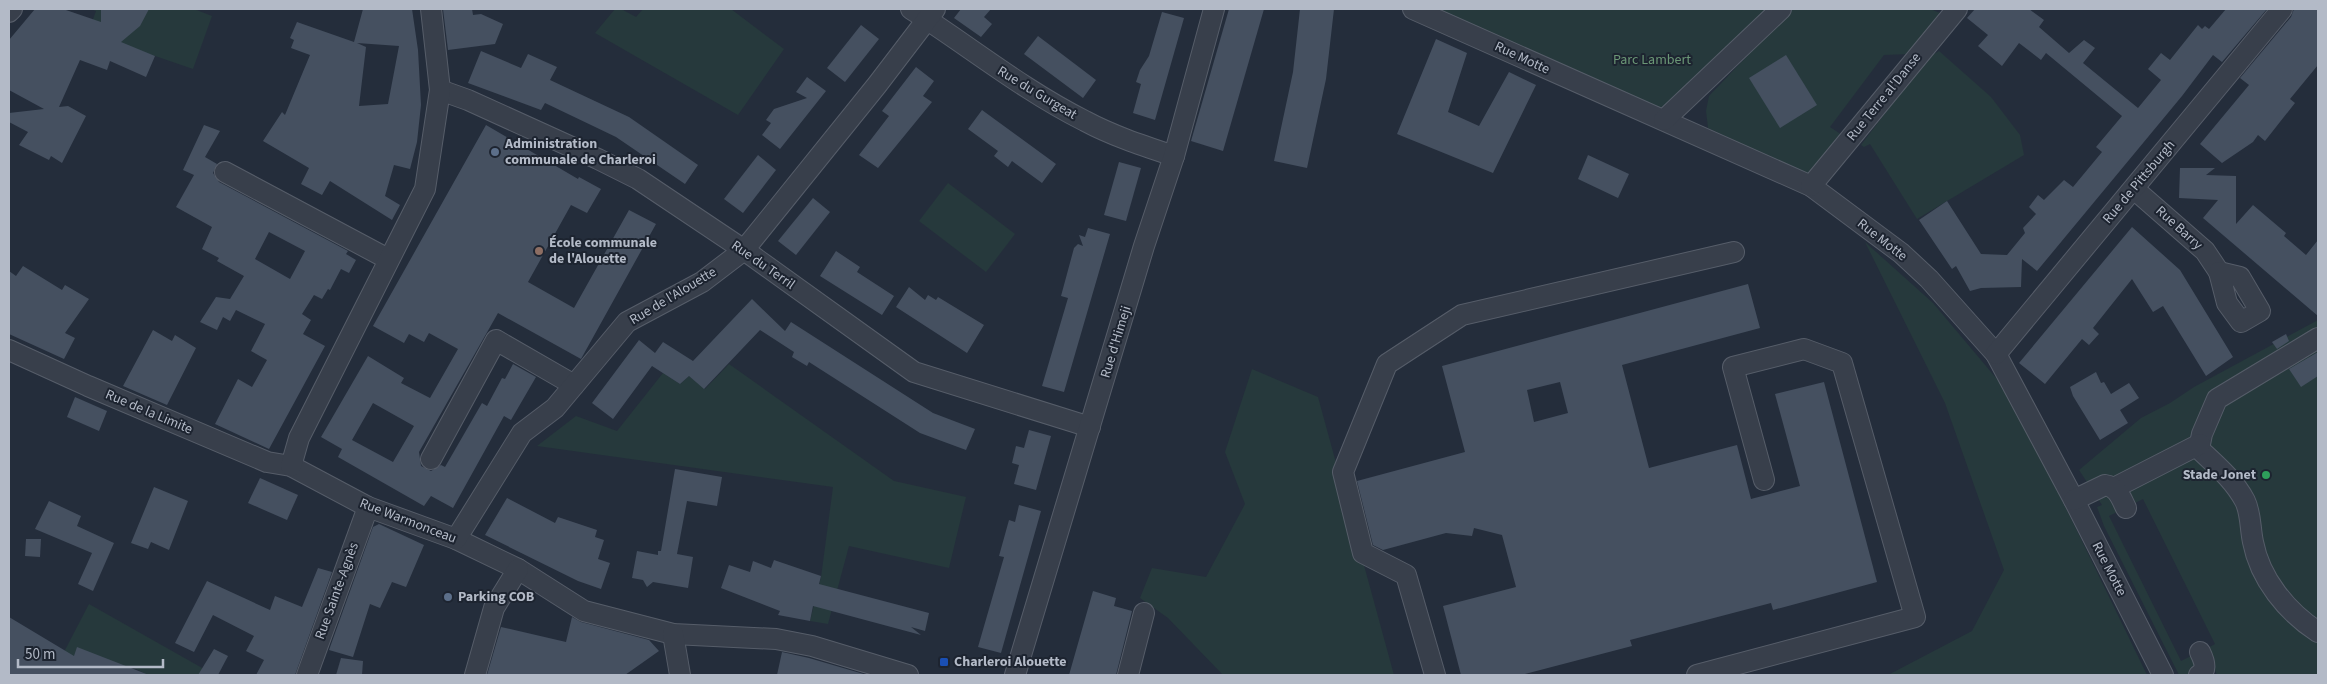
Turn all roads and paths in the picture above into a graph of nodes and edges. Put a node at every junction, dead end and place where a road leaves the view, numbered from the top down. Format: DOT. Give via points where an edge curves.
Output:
graph roads {
  1 [pos="12,9"];
  2 [pos="431,9"];
  3 [pos="1214,9"];
  4 [pos="1413,9"];
  5 [pos="1781,9"];
  6 [pos="1957,9"];
  7 [pos="2282,9"];
  8 [pos="9,12"];
  9 [pos="924,12"];
  10 [pos="440,90"];
  11 [pos="1664,120"];
  12 [pos="1174,156"];
  13 [pos="225,172"];
  14 [pos="1811,186"];
  15 [pos="2134,189"];
  16 [pos="744,250"];
  17 [pos="1734,252"];
  18 [pos="388,259"];
  19 [pos="2219,272"];
  20 [pos="2318,338"];
  21 [pos="9,350"];
  22 [pos="1996,354"];
  23 [pos="574,385"];
  24 [pos="1090,426"];
  25 [pos="2200,444"];
  26 [pos="431,459"];
  27 [pos="291,466"];
  28 [pos="1764,480"];
  29 [pos="2114,488"];
  30 [pos="2074,500"];
  31 [pos="368,508"];
  32 [pos="2126,508"];
  33 [pos="456,539"];
  34 [pos="518,569"];
  35 [pos="1144,613"];
  36 [pos="2318,632"];
  37 [pos="673,634"];
  38 [pos="2200,652"];
  39 [pos="307,675"];
  40 [pos="475,675"];
  41 [pos="680,675"];
  42 [pos="908,675"];
  43 [pos="1015,675"];
  44 [pos="1128,675"];
  45 [pos="1435,675"];
  46 [pos="1697,675"];
  47 [pos="2163,675"];
  48 [pos="2199,675"];
  1 -- 8 [label="street"];
  2 -- 10 [label="street"];
  3 -- 12 [label="street, Rue d'Himeji"];
  4 -- 11 [label="street, Rue Motte"];
  5 -- 11 [label="street"];
  6 -- 14 [label="street, Rue Terre al'Danse"];
  7 -- 15 [label="street, Rue de Pittsburgh"];
  9 -- 12 [label="street, Rue du Gurgeat" via="1000,71 1084,121"];
  9 -- 16 [label="street, Rue de l'Alouette"];
  10 -- 16 [label="street, Rue du Terril" via="638,179"];
  10 -- 18 [label="street" via="425,190"];
  11 -- 14 [label="street, Rue Motte"];
  12 -- 24 [label="street, Rue d'Himeji"];
  13 -- 18 [label="street"];
  14 -- 22 [label="street, Rue Motte" via="1901,253 1929,279"];
  15 -- 19 [label="street, Rue Barry" via="2204,251"];
  15 -- 22 [label="street, Rue de Pittsburgh"];
  16 -- 23 [label="street, Rue de l'Alouette" via="702,282 627,322"];
  16 -- 24 [label="street, Rue du Terril" via="914,372"];
  17 -- 45 [label="street" via="1462,315 1387,364 1343,472 1362,553 1406,575"];
  18 -- 27 [label="street" via="299,438"];
  20 -- 25 [label="street" via="2217,399"];
  21 -- 27 [label="street, Rue de la Limite" via="267,462"];
  22 -- 30 [label="street, Rue Motte"];
  23 -- 26 [label="street" via="496,340"];
  23 -- 33 [label="street, Rue de l'Alouette" via="555,408 522,432"];
  24 -- 43 [label="street, Rue d'Himeji"];
  25 -- 29 [label="street"];
  25 -- 36 [label="street" via="2199,450 2228,477 2246,503 2259,563 2275,591 2287,606"];
  27 -- 31 [label="street, Rue Warmonceau"];
  28 -- 46 [label="street" via="1733,367 1804,349 1842,363 1915,617"];
  29 -- 30 [label="street" via="2104,485"];
  29 -- 32 [label="street"];
  30 -- 47 [label="street, Rue Motte"];
  31 -- 33 [label="street, Rue Warmonceau"];
  31 -- 39 [label="street, Rue Sainte-Agnès"];
  33 -- 34 [label="street, Rue Warmonceau"];
  34 -- 37 [label="street, Rue Warmonceau" via="584,611"];
  34 -- 40 [label="street" via="494,608"];
  35 -- 44 [label="street"];
  37 -- 41 [label="street"];
  37 -- 42 [label="street, Rue Warmonceau" via="776,639 812,646"];
  38 -- 48 [label="street" via="2205,666"];
}
